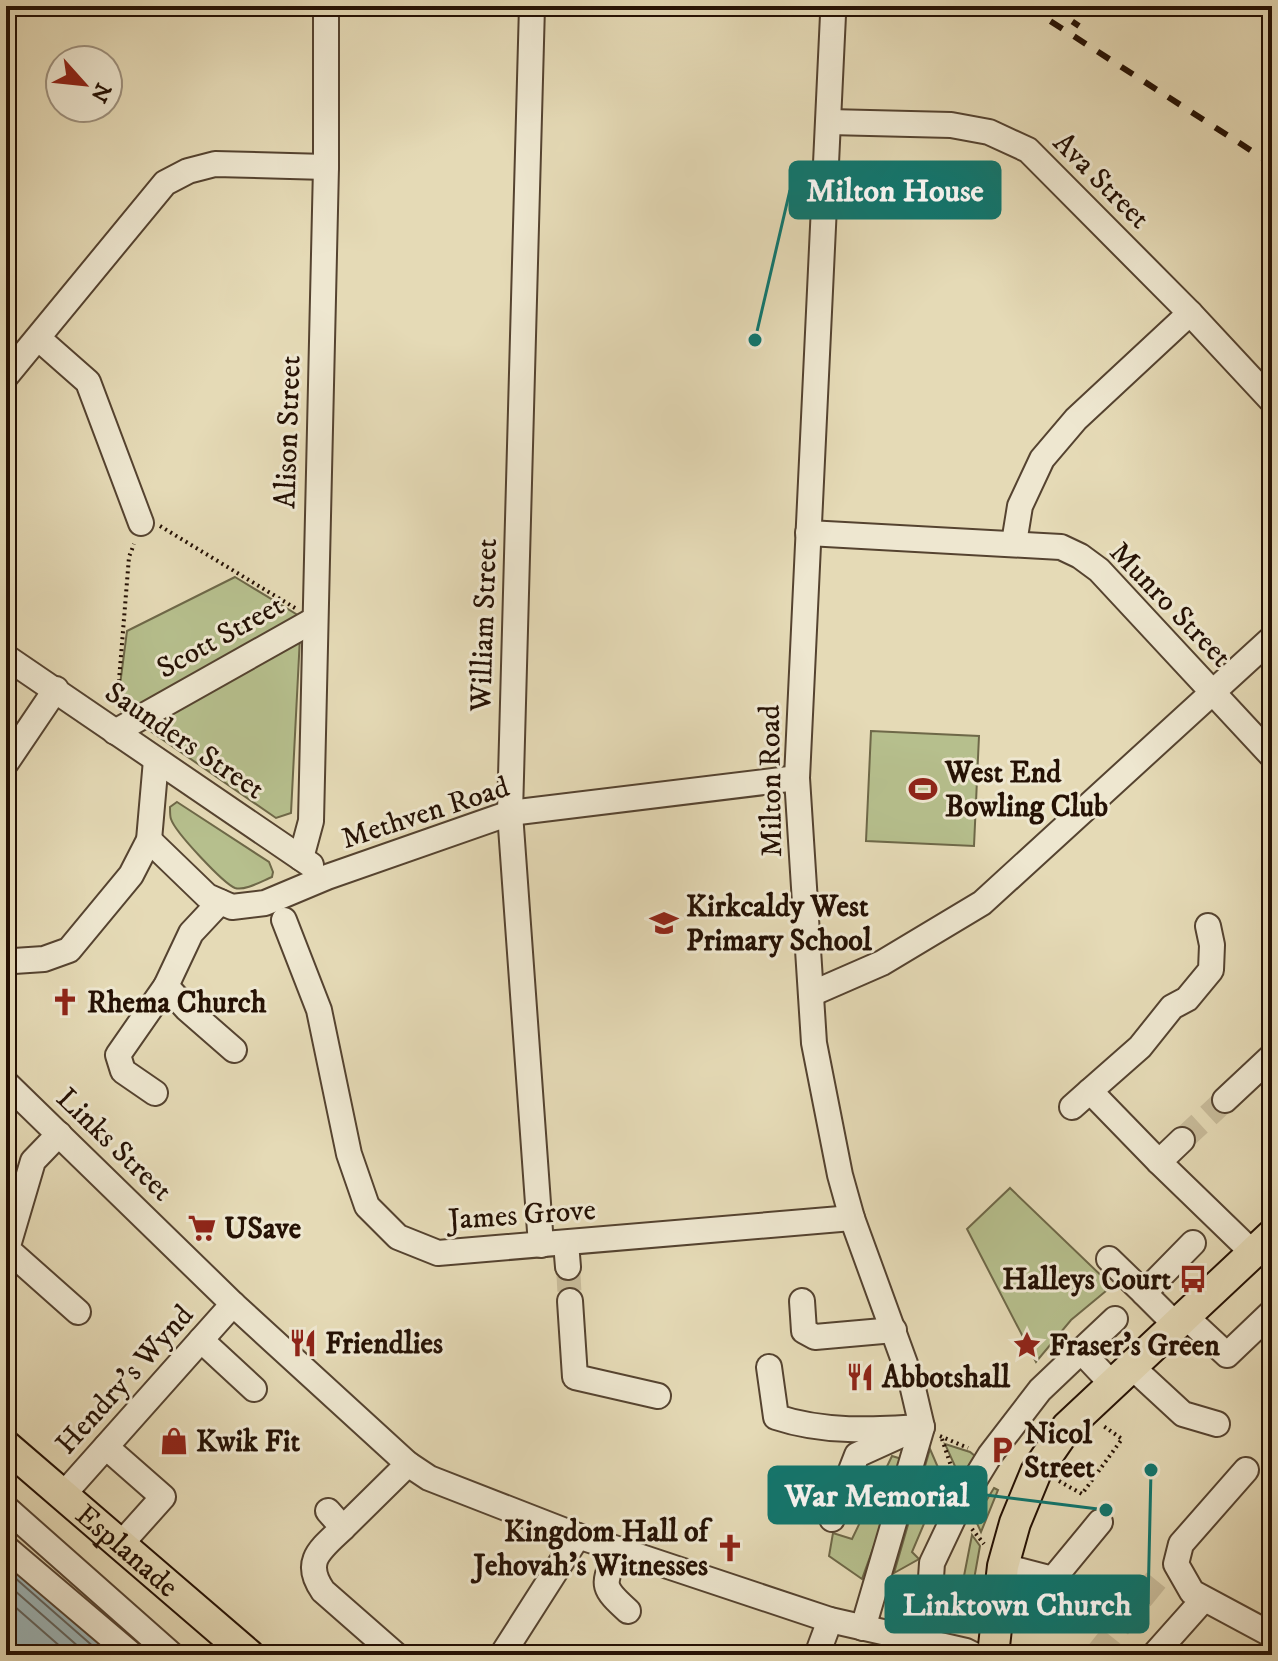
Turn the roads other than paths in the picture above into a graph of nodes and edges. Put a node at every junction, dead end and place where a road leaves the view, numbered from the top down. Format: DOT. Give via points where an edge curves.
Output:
graph roads {
  1 [pos="326,6"];
  2 [pos="532,6"];
  3 [pos="836,6"];
  4 [pos="829,122"];
  5 [pos="326,167"];
  6 [pos="1190,313"];
  7 [pos="38,338"];
  8 [pos="6,376"];
  9 [pos="1272,401"];
  10 [pos="141,523"];
  11 [pos="808,533"];
  12 [pos="1014,543"];
  13 [pos="314,620"];
  14 [pos="1272,638"];
  15 [pos="6,657"];
  16 [pos="56,689"];
  17 [pos="1213,694"];
  18 [pos="115,732"];
  19 [pos="1272,756"];
  20 [pos="156,760"];
  21 [pos="6,763"];
  22 [pos="797,778"];
  23 [pos="510,813"];
  24 [pos="149,840"];
  25 [pos="301,858"];
  26 [pos="327,877"];
  27 [pos="220,902"];
  28 [pos="284,920"];
  29 [pos="1208,926"];
  30 [pos="6,965"];
  31 [pos="166,986"];
  32 [pos="811,994"];
  33 [pos="234,1050"];
  34 [pos="1272,1056"];
  35 [pos="6,1083"];
  36 [pos="1090,1091"];
  37 [pos="155,1093"];
  38 [pos="1225,1100"];
  39 [pos="1072,1107"];
  40 [pos="59,1134"];
  41 [pos="1182,1140"];
  42 [pos="1159,1162"];
  43 [pos="852,1218"];
  44 [pos="1193,1243"];
  45 [pos="1263,1244"];
  46 [pos="541,1245"];
  47 [pos="1109,1259"];
  48 [pos="1144,1293"];
  49 [pos="570,1301"];
  50 [pos="802,1301"];
  51 [pos="233,1304"];
  52 [pos="78,1312"];
  53 [pos="1271,1313"];
  54 [pos="1115,1319"];
  55 [pos="1180,1319"];
  56 [pos="894,1330"];
  57 [pos="201,1340"];
  58 [pos="1081,1351"];
  59 [pos="769,1367"];
  60 [pos="1121,1375"];
  61 [pos="254,1389"];
  62 [pos="658,1396"];
  63 [pos="1217,1424"];
  64 [pos="932,1433"];
  65 [pos="6,1446"];
  66 [pos="106,1447"];
  67 [pos="408,1464"];
  68 [pos="1246,1470"];
  69 [pos="62,1496"];
  70 [pos="6,1508"];
  71 [pos="832,1519"];
  72 [pos="1100,1522"];
  73 [pos="578,1536"];
  74 [pos="120,1545"];
  75 [pos="6,1548"];
  76 [pos="617,1550"];
  77 [pos="1003,1566"];
  78 [pos="930,1593"];
  79 [pos="1203,1600"];
  80 [pos="628,1611"];
  81 [pos="830,1620"];
  82 [pos="863,1628"];
  83 [pos="1272,1635"];
  84 [pos="392,1654"];
  85 [pos="132,1655"];
  86 [pos="172,1655"];
  87 [pos="249,1655"];
  88 [pos="502,1655"];
  89 [pos="817,1655"];
  90 [pos="974,1655"];
  91 [pos="993,1655"];
  92 [pos="1154,1655"];
  1 -- 5 [label="street, Alison Street"];
  2 -- 23 [label="street, William Street"];
  3 -- 4 [label="street, Milton Road"];
  4 -- 6 [label="street, Ava Street" via="951,125 989,132 1028,150"];
  4 -- 11 [label="street, Milton Road"];
  5 -- 7 [label="street" via="215,164 165,183"];
  5 -- 13 [label="street, Alison Street"];
  6 -- 9 [label="street, Ava Street"];
  6 -- 12 [label="street" via="1076,419 1042,459 1020,506"];
  7 -- 8 [label="street"];
  7 -- 10 [label="street" via="88,382"];
  11 -- 12 [label="street, Munro Street"];
  11 -- 22 [label="street, Milton Road"];
  12 -- 17 [label="street, Munro Street" via="1061,547 1080,556 1108,579"];
  13 -- 18 [label="street, Scott Street"];
  13 -- 25 [label="street, Alison Street" via="311,821"];
  14 -- 17 [label="street"];
  15 -- 16 [label="street, Saunders Street"];
  16 -- 18 [label="street, Saunders Street"];
  16 -- 21 [label="street"];
  17 -- 19 [label="street, Munro Street"];
  17 -- 32 [label="street" via="982,903 882,963"];
  18 -- 20 [label="street, Saunders Street"];
  20 -- 24 [label="street"];
  20 -- 25 [label="street, Saunders Street"];
  22 -- 23 [label="street, Methven Road"];
  22 -- 32 [label="street, Milton Road"];
  23 -- 26 [label="street, Methven Road"];
  23 -- 46 [label="street, William Street"];
  24 -- 27 [label="street" via="207,896"];
  24 -- 30 [label="street" via="131,875 69,950"];
  25 -- 26 [label="street, Saunders Street"];
  26 -- 27 [label="street, Methven Road" via="265,903 232,907"];
  27 -- 31 [label="street" via="191,933"];
  28 -- 46 [label="street, James Grove" via="319,1010 349,1154 367,1206 398,1237 438,1253"];
  29 -- 36 [label="street" via="1211,970 1140,1047"];
  31 -- 33 [label="street"];
  31 -- 37 [label="street" via="118,1055 123,1071"];
  32 -- 43 [label="street, Milton Road" via="814,1043"];
  34 -- 38 [label="street"];
  35 -- 40 [label="street, Links Street"];
  36 -- 39 [label="street"];
  36 -- 42 [label="street"];
  40 -- 51 [label="street, Links Street"];
  40 -- 52 [label="street" via="33,1161 7,1249"];
  41 -- 42 [label="street"];
  42 -- 45 [label="street"];
  43 -- 46 [label="street, James Grove" via="567,1255"];
  43 -- 56 [label="street, Milton Road"];
  44 -- 48 [label="street"];
  45 -- 55 [label="main road"];
  47 -- 48 [label="street"];
  48 -- 55 [label="street"];
  49 -- 62 [label="street" via="575,1377"];
  50 -- 56 [label="street" via="804,1331 815,1337"];
  51 -- 57 [label="street, Hendry's Wynd"];
  51 -- 67 [label="street, Links Street"];
  53 -- 55 [label="street" via="1227,1355"];
  54 -- 58 [label="street"];
  55 -- 60 [label="main road"];
  56 -- 64 [label="street, Milton Road"];
  57 -- 61 [label="street"];
  57 -- 66 [label="street, Hendry's Wynd"];
  58 -- 60 [label="street"];
  58 -- 78 [label="street" via="1040,1390 990,1455 932,1563"];
  59 -- 64 [label="street" via="776,1417 802,1426"];
  60 -- 63 [label="street" via="1183,1414"];
  60 -- 77 [label="main road" via="1067,1427 1036,1472"];
  64 -- 71 [label="street" via="857,1455"];
  64 -- 82 [label="street, Milton Road"];
  65 -- 69 [label="main road, Esplanade"];
  66 -- 69 [label="street, Hendry's Wynd"];
  66 -- 74 [label="street" via="163,1497"];
  67 -- 73 [label="street, Links Street" via="429,1478"];
  67 -- 84 [label="street" via="336,1520 313,1562 323,1591"];
  68 -- 79 [label="street" via="1181,1544 1169,1569"];
  69 -- 74 [label="main road, Esplanade"];
  70 -- 86 [label="street"];
  72 -- 77 [label="street" via="1053,1579"];
  73 -- 76 [label="street, Links Street"];
  73 -- 88 [label="street"];
  74 -- 87 [label="main road, Esplanade"];
  75 -- 85 [label="street"];
  76 -- 80 [label="street" via="607,1584 609,1594"];
  76 -- 81 [label="street, Links Street"];
  77 -- 91 [label="main road"];
  79 -- 83 [label="street"];
  79 -- 92 [label="street"];
  81 -- 82 [label="street, Links Street"];
  81 -- 89 [label="street"];
  82 -- 90 [label="street, Links Street"];
}
